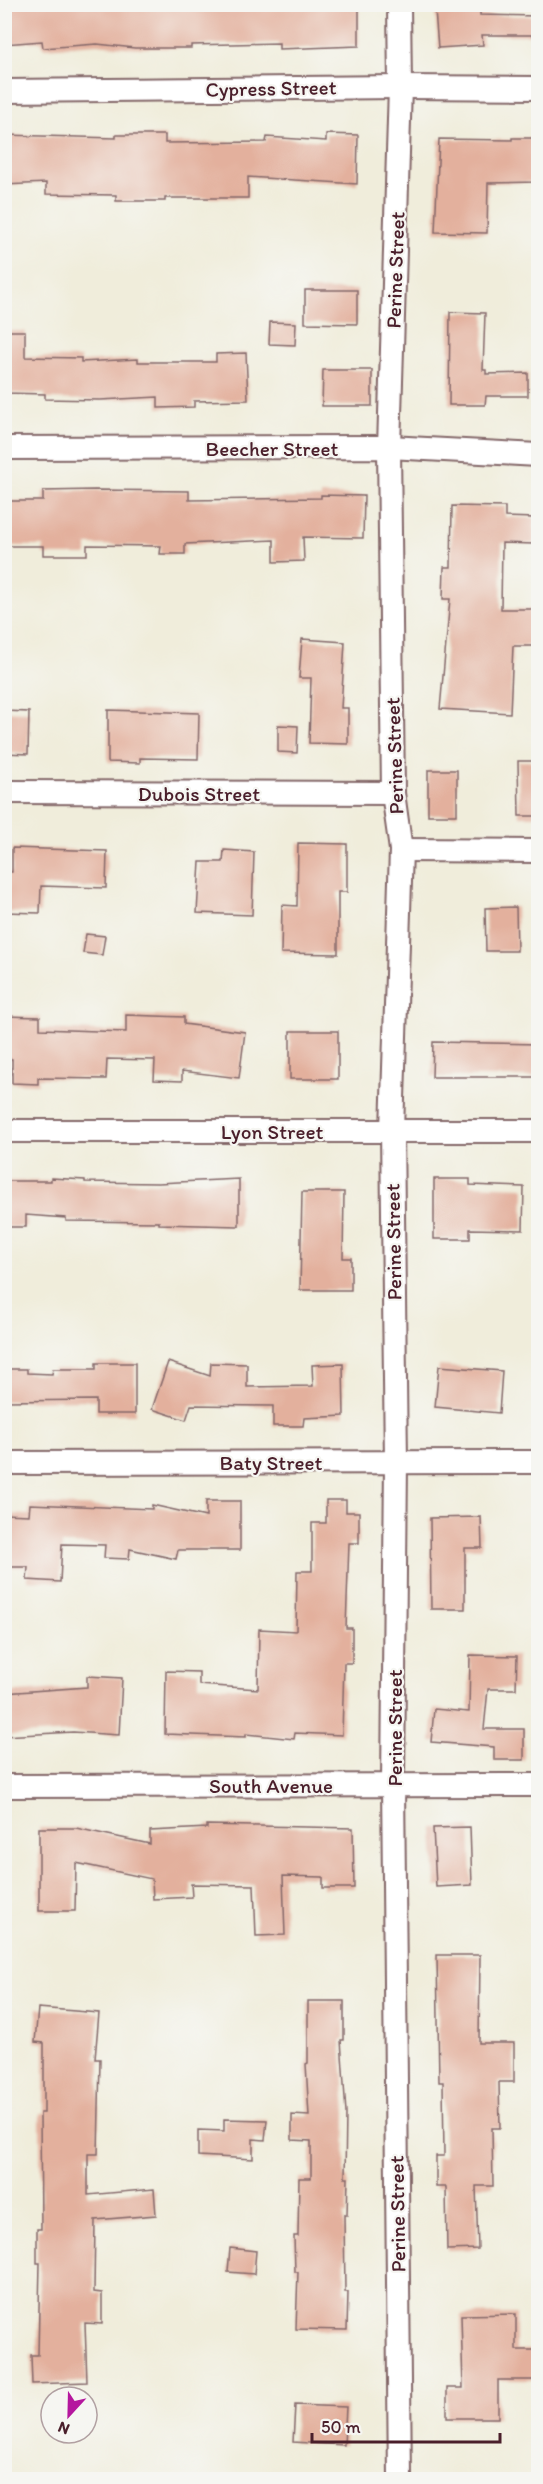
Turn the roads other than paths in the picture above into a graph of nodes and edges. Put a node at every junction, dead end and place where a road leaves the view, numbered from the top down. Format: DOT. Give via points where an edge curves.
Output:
graph roads {
  1 [pos="399,4"];
  2 [pos="400,87"];
  3 [pos="538,88"];
  4 [pos="4,91"];
  5 [pos="389,447"];
  6 [pos="4,448"];
  7 [pos="538,455"];
  8 [pos="4,792"];
  9 [pos="393,793"];
  10 [pos="401,850"];
  11 [pos="538,851"];
  12 [pos="4,1131"];
  13 [pos="392,1131"];
  14 [pos="538,1131"];
  15 [pos="396,1461"];
  16 [pos="538,1462"];
  17 [pos="4,1463"];
  18 [pos="393,1784"];
  19 [pos="538,1785"];
  20 [pos="4,1786"];
  21 [pos="400,2480"];
  1 -- 2 [label="street, Perine Street"];
  2 -- 3 [label="street, Cypress Street"];
  2 -- 4 [label="street, Cypress Street"];
  2 -- 5 [label="street, Perine Street"];
  5 -- 6 [label="street, Beecher Street"];
  5 -- 7 [label="street, Beecher Street"];
  5 -- 9 [label="street, Perine Street"];
  8 -- 9 [label="street, Dubois Street"];
  9 -- 10 [label="street, Perine Street"];
  10 -- 11 [label="street"];
  10 -- 13 [label="street, Perine Street"];
  12 -- 13 [label="street, Lyon Street"];
  13 -- 14 [label="street, Lyon Street"];
  13 -- 15 [label="street, Perine Street"];
  15 -- 16 [label="street, Baty Street"];
  15 -- 17 [label="street, Baty Street"];
  15 -- 18 [label="street, Perine Street"];
  18 -- 19 [label="street, South Avenue"];
  18 -- 20 [label="street, South Avenue"];
  18 -- 21 [label="street, Perine Street"];
}
